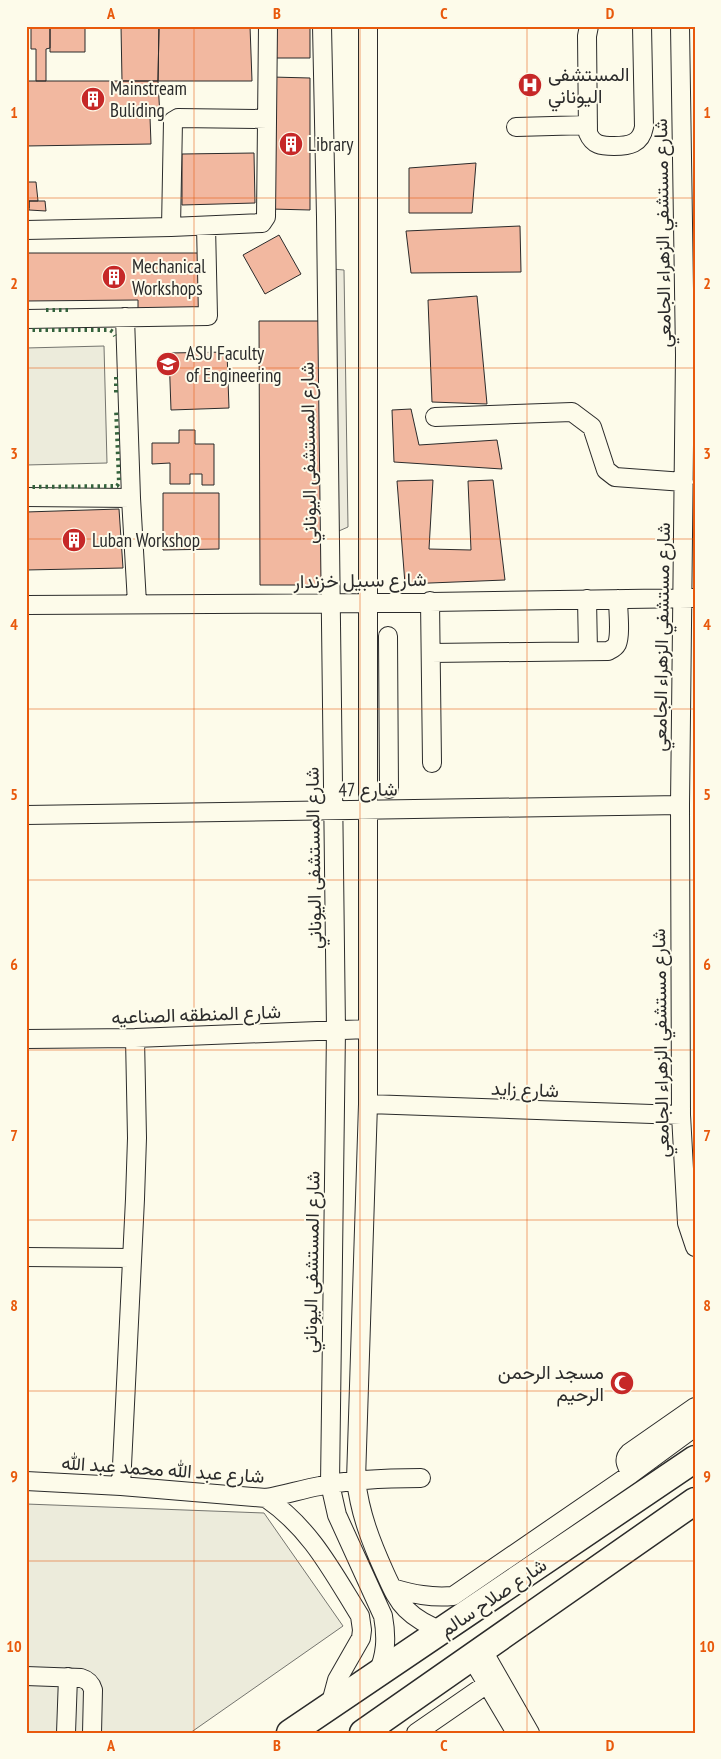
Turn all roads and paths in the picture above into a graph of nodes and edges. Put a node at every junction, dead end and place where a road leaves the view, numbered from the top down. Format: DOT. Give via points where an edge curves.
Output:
graph roads {
  1 [pos="268,26"];
  2 [pos="322,26"];
  3 [pos="368,26"];
  4 [pos="589,26"];
  5 [pos="642,26"];
  6 [pos="680,26"];
  7 [pos="267,119"];
  8 [pos="588,125"];
  9 [pos="516,127"];
  10 [pos="206,226"];
  11 [pos="171,227"];
  12 [pos="26,230"];
  13 [pos="125,317"];
  14 [pos="26,319"];
  15 [pos="690,355"];
  16 [pos="435,417"];
  17 [pos="684,482"];
  18 [pos="26,497"];
  19 [pos="131,498"];
  20 [pos="689,598"];
  21 [pos="587,599"];
  22 [pos="618,599"];
  23 [pos="430,601"];
  24 [pos="137,603"];
  25 [pos="331,603"];
  26 [pos="367,603"];
  27 [pos="26,605"];
  28 [pos="388,636"];
  29 [pos="588,651"];
  30 [pos="431,653"];
  31 [pos="389,713"];
  32 [pos="368,714"];
  33 [pos="432,763"];
  34 [pos="390,790"];
  35 [pos="680,805"];
  36 [pos="334,810"];
  37 [pos="368,810"];
  38 [pos="26,815"];
  39 [pos="368,1029"];
  40 [pos="336,1030"];
  41 [pos="135,1038"];
  42 [pos="26,1039"];
  43 [pos="368,1104"];
  44 [pos="680,1115"];
  45 [pos="695,1247"];
  46 [pos="26,1257"];
  47 [pos="131,1258"];
  48 [pos="695,1407"];
  49 [pos="695,1427"];
  50 [pos="695,1459"];
  51 [pos="631,1474"];
  52 [pos="421,1478"];
  53 [pos="356,1480"];
  54 [pos="26,1482"];
  55 [pos="330,1484"];
  56 [pos="121,1486"];
  57 [pos="266,1498"];
  58 [pos="695,1501"];
  59 [pos="392,1588"];
  60 [pos="442,1631"];
  61 [pos="468,1659"];
  62 [pos="377,1675"];
  63 [pos="26,1676"];
  64 [pos="68,1677"];
  65 [pos="487,1684"];
  66 [pos="468,1697"];
  67 [pos="330,1706"];
  68 [pos="66,1733"];
  69 [pos="92,1733"];
  70 [pos="290,1733"];
  71 [pos="363,1733"];
  72 [pos="416,1733"];
  73 [pos="516,1733"];
  74 [pos="530,1733"];
  1 -- 7 [label="street"];
  2 -- 25 [label="street, شارع المستشفى اليوناني"];
  3 -- 26 [label="street"];
  4 -- 8 [label="street"];
  5 -- 8 [label="street" via="643,134 628,146 604,146 591,139"];
  6 -- 15 [label="street, شارع مستشفي الزهراء الجامعي"];
  7 -- 10 [label="street" via="266,217 258,224"];
  7 -- 11 [label="street" via="178,118 173,121"];
  8 -- 9 [label="street"];
  10 -- 11 [label="street"];
  10 -- 13 [label="street" via="208,316"];
  11 -- 12 [label="street"];
  13 -- 14 [label="street"];
  13 -- 19 [label="street"];
  15 -- 17 [label="street, شارع مستشفي الزهراء الجامعي"];
  16 -- 17 [label="street" via="572,412 592,427 606,470 615,477"];
  17 -- 20 [label="street, شارع مستشفي الزهراء الجامعي"];
  18 -- 19 [label="street"];
  19 -- 24 [label="street"];
  20 -- 22 [label="street, شارع سبيل خزندار"];
  20 -- 35 [label="street, شارع مستشفي الزهراء الجامعي"];
  21 -- 22 [label="street, شارع سبيل خزندار"];
  21 -- 23 [label="street, شارع سبيل خزندار"];
  21 -- 29 [label="street"];
  22 -- 29 [label="street" via="617,645 608,651"];
  23 -- 26 [label="street, شارع سبيل خزندار"];
  23 -- 30 [label="street"];
  24 -- 25 [label="street, شارع سبيل خزندار"];
  24 -- 27 [label="street, شارع سبيل خزندار"];
  25 -- 26 [label="street, شارع سبيل خزندار"];
  25 -- 36 [label="street, شارع المستشفى اليوناني"];
  26 -- 32 [label="street"];
  28 -- 31 [label="street"];
  29 -- 30 [label="street"];
  30 -- 33 [label="street"];
  31 -- 32 [label="street"];
  31 -- 34 [label="street"];
  32 -- 37 [label="street"];
  35 -- 37 [label="street, شارع 47"];
  35 -- 44 [label="street, شارع مستشفي الزهراء الجامعي"];
  36 -- 37 [label="street, شارع 47"];
  36 -- 38 [label="street, شارع 47"];
  36 -- 40 [label="street, شارع المستشفى اليوناني"];
  37 -- 39 [label="street"];
  39 -- 40 [label="street, شارع المنطقه الصناعيه"];
  39 -- 43 [label="street"];
  40 -- 41 [label="street, شارع المنطقه الصناعيه"];
  40 -- 55 [label="street, شارع المستشفى اليوناني"];
  41 -- 42 [label="street, شارع المنطقه الصناعيه"];
  41 -- 47 [label="street" via="135,1200"];
  43 -- 44 [label="street, شارع زايد"];
  43 -- 53 [label="street"];
  44 -- 45 [label="street, شارع مستشفي الزهراء الجامعي" via="687,1223"];
  46 -- 47 [label="street"];
  47 -- 56 [label="street"];
  48 -- 51 [label="street" via="626,1456 625,1463"];
  49 -- 51 [label="street"];
  50 -- 60 [label="highway, شارع صلاح سالم"];
  51 -- 59 [label="street" via="453,1596 418,1595"];
  52 -- 53 [label="street, شارع عبد الله محمد عبد الله"];
  53 -- 55 [label="street, شارع عبد الله محمد عبد الله"];
  53 -- 59 [label="street" via="365,1527"];
  54 -- 56 [label="street, شارع عبد الله محمد عبد الله"];
  55 -- 57 [label="street, شارع عبد الله محمد عبد الله"];
  55 -- 62 [label="street, شارع المستشفى اليوناني" via="336,1515 383,1616 386,1646"];
  56 -- 57 [label="street, شارع عبد الله محمد عبد الله"];
  57 -- 67 [label="street" via="306,1532 360,1616 361,1638 337,1680"];
  58 -- 61 [label="highway, شارع صلاح سالم"];
  59 -- 60 [label="street" via="416,1618"];
  60 -- 62 [label="highway, شارع صلاح سالم"];
  61 -- 65 [label="street"];
  61 -- 66 [label="street"];
  61 -- 71 [label="highway, شارع صلاح سالم"];
  61 -- 74 [label="street"];
  62 -- 67 [label="highway, شارع صلاح سالم"];
  63 -- 64 [label="street"];
  64 -- 68 [label="street"];
  64 -- 69 [label="street" via="81,1678 91,1684"];
  65 -- 66 [label="street"];
  65 -- 73 [label="street"];
  66 -- 72 [label="street"];
  67 -- 70 [label="highway, شارع صلاح سالم"];
}
